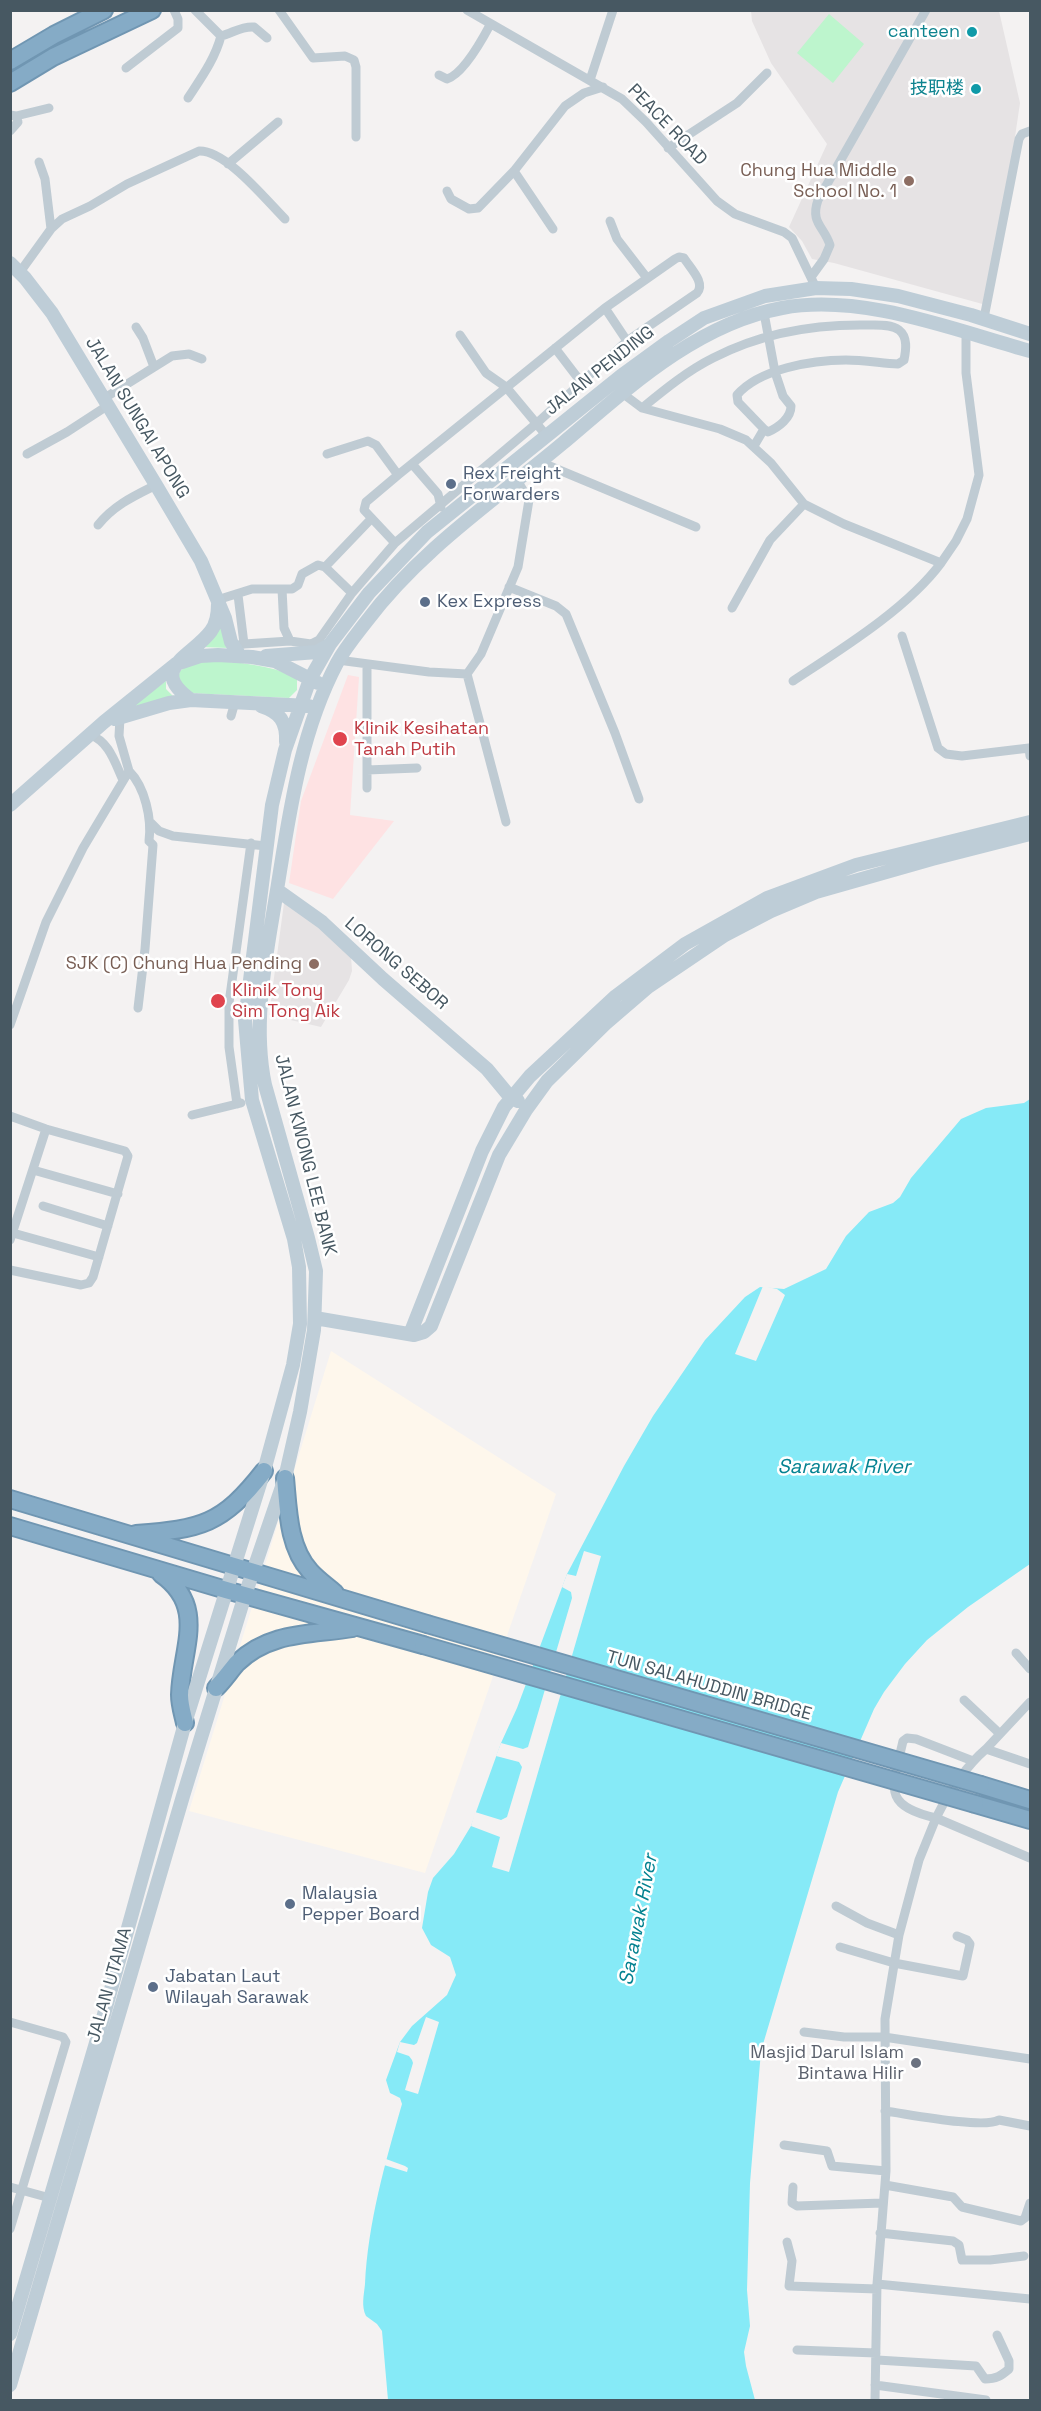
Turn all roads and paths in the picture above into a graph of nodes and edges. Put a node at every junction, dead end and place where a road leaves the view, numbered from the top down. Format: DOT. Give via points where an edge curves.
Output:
graph roads {
  1 [pos="104,10"];
  2 [pos="152,10"];
  3 [pos="174,10"];
  4 [pos="195,10"];
  5 [pos="279,10"];
  6 [pos="467,10"];
  7 [pos="613,10"];
  8 [pos="926,10"];
  9 [pos="490,25"];
  10 [pos="221,36"];
  11 [pos="267,38"];
  12 [pos="10,61"];
  13 [pos="126,68"];
  14 [pos="767,73"];
  15 [pos="439,75"];
  16 [pos="590,80"];
  17 [pos="10,83"];
  18 [pos="603,87"];
  19 [pos="188,98"];
  20 [pos="49,108"];
  21 [pos="13,115"];
  22 [pos="278,122"];
  23 [pos="10,131"];
  24 [pos="1030,131"];
  25 [pos="356,137"];
  26 [pos="668,148"];
  27 [pos="39,162"];
  28 [pos="228,164"];
  29 [pos="514,171"];
  30 [pos="447,191"];
  31 [pos="285,219"];
  32 [pos="610,221"];
  33 [pos="51,229"];
  34 [pos="553,229"];
  35 [pos="15,267"];
  36 [pos="647,278"];
  37 [pos="813,282"];
  38 [pos="604,308"];
  39 [pos="764,313"];
  40 [pos="984,318"];
  41 [pos="891,320"];
  42 [pos="136,327"];
  43 [pos="966,333"];
  44 [pos="1030,334"];
  45 [pos="460,335"];
  46 [pos="769,337"];
  47 [pos="627,341"];
  48 [pos="555,348"];
  49 [pos="1030,351"];
  50 [pos="202,359"];
  51 [pos="154,367"];
  52 [pos="775,372"];
  53 [pos="581,382"];
  54 [pos="506,387"];
  55 [pos="622,393"];
  56 [pos="105,403"];
  57 [pos="642,408"];
  58 [pos="537,423"];
  59 [pos="764,429"];
  60 [pos="546,435"];
  61 [pos="754,446"];
  62 [pos="27,454"];
  63 [pos="327,454"];
  64 [pos="540,462"];
  65 [pos="413,465"];
  66 [pos="398,475"];
  67 [pos="517,480"];
  68 [pos="156,485"];
  69 [pos="804,504"];
  70 [pos="443,510"];
  71 [pos="371,519"];
  72 [pos="98,525"];
  73 [pos="696,527"];
  74 [pos="395,550"];
  75 [pos="941,563"];
  76 [pos="325,567"];
  77 [pos="509,587"];
  78 [pos="282,589"];
  79 [pos="238,595"];
  80 [pos="353,600"];
  81 [pos="217,601"];
  82 [pos="732,608"];
  83 [pos="902,636"];
  84 [pos="290,641"];
  85 [pos="330,644"];
  86 [pos="242,651"];
  87 [pos="338,660"];
  88 [pos="176,664"];
  89 [pos="367,664"];
  90 [pos="467,674"];
  91 [pos="310,679"];
  92 [pos="793,681"];
  93 [pos="325,687"];
  94 [pos="191,700"];
  95 [pos="235,702"];
  96 [pos="251,703"];
  97 [pos="301,705"];
  98 [pos="318,708"];
  99 [pos="231,716"];
  100 [pos="120,718"];
  101 [pos="104,722"];
  102 [pos="90,735"];
  103 [pos="285,750"];
  104 [pos="1030,756"];
  105 [pos="417,768"];
  106 [pos="367,770"];
  107 [pos="129,771"];
  108 [pos="123,780"];
  109 [pos="367,788"];
  110 [pos="639,799"];
  111 [pos="10,805"];
  112 [pos="506,822"];
  113 [pos="1030,822"];
  114 [pos="151,823"];
  115 [pos="1030,834"];
  116 [pos="174,836"];
  117 [pos="251,843"];
  118 [pos="153,845"];
  119 [pos="266,846"];
  120 [pos="277,890"];
  121 [pos="138,1008"];
  122 [pos="10,1024"];
  123 [pos="487,1069"];
  124 [pos="530,1076"];
  125 [pos="542,1088"];
  126 [pos="511,1098"];
  127 [pos="252,1100"];
  128 [pos="237,1104"];
  129 [pos="192,1115"];
  130 [pos="10,1116"];
  131 [pos="494,1126"];
  132 [pos="46,1129"];
  133 [pos="33,1170"];
  134 [pos="118,1194"];
  135 [pos="43,1206"];
  136 [pos="108,1226"];
  137 [pos="12,1237"];
  138 [pos="99,1257"];
  139 [pos="10,1270"];
  140 [pos="315,1318"];
  141 [pos="410,1334"];
  142 [pos="264,1471"];
  143 [pos="285,1478"];
  144 [pos="10,1499"];
  145 [pos="10,1526"];
  146 [pos="126,1535"];
  147 [pos="148,1566"];
  148 [pos="233,1567"];
  149 [pos="253,1573"];
  150 [pos="226,1590"];
  151 [pos="245,1595"];
  152 [pos="339,1597"];
  153 [pos="360,1627"];
  154 [pos="1016,1653"];
  155 [pos="1030,1669"];
  156 [pos="216,1688"];
  157 [pos="964,1700"];
  158 [pos="1030,1702"];
  159 [pos="185,1723"];
  160 [pos="999,1733"];
  161 [pos="986,1749"];
  162 [pos="973,1761"];
  163 [pos="1030,1764"];
  164 [pos="1030,1800"];
  165 [pos="936,1818"];
  166 [pos="1030,1820"];
  167 [pos="1030,1858"];
  168 [pos="836,1906"];
  169 [pos="899,1935"];
  170 [pos="957,1936"];
  171 [pos="840,1947"];
  172 [pos="894,1964"];
  173 [pos="10,2022"];
  174 [pos="804,2032"];
  175 [pos="884,2037"];
  176 [pos="1030,2059"];
  177 [pos="885,2111"];
  178 [pos="1030,2126"];
  179 [pos="784,2145"];
  180 [pos="886,2171"];
  181 [pos="885,2185"];
  182 [pos="10,2187"];
  183 [pos="793,2187"];
  184 [pos="22,2190"];
  185 [pos="50,2198"];
  186 [pos="882,2203"];
  187 [pos="1030,2203"];
  188 [pos="10,2229"];
  189 [pos="880,2234"];
  190 [pos="787,2242"];
  191 [pos="1024,2256"];
  192 [pos="877,2286"];
  193 [pos="1030,2300"];
  194 [pos="10,2334"];
  195 [pos="997,2335"];
  196 [pos="797,2350"];
  197 [pos="876,2357"];
  198 [pos="10,2385"];
  199 [pos="875,2385"];
  200 [pos="875,2400"];
  201 [pos="986,2400"];
  1 -- 12 [label="highway"];
  2 -- 17 [label="highway" via="58,54"];
  3 -- 13 [label="street" via="178,28"];
  4 -- 10 [label="street"];
  5 -- 25 [label="street" via="313,58 345,56 354,60"];
  6 -- 9 [label="street, PEACE ROAD"];
  7 -- 16 [label="street"];
  8 -- 37 [label="street" via="818,200 814,210 816,221 830,245"];
  9 -- 15 [label="street" via="455,77"];
  9 -- 16 [label="street, PEACE ROAD"];
  10 -- 11 [label="street" via="240,27 254,27"];
  10 -- 19 [label="street" via="206,71"];
  14 -- 26 [label="street" via="738,103"];
  16 -- 18 [label="street, PEACE ROAD"];
  18 -- 26 [label="street, PEACE ROAD" via="622,99"];
  18 -- 29 [label="street" via="584,93 565,106"];
  20 -- 21 [label="street"];
  21 -- 23 [label="street" via="18,122"];
  22 -- 28 [label="street"];
  24 -- 40 [label="street" via="1019,138"];
  26 -- 37 [label="street, PEACE ROAD" via="717,201 735,214 792,238"];
  27 -- 33 [label="street"];
  28 -- 31 [label="street"];
  28 -- 33 [label="street" via="207,151 198,152 127,184 62,219"];
  29 -- 30 [label="street" via="478,208 469,209 451,200"];
  29 -- 34 [label="street"];
  32 -- 36 [label="street" via="617,239"];
  33 -- 35 [label="street"];
  35 -- 56 [label="main road, JALAN SUNGAI APONG" via="52,313"];
  36 -- 38 [label="street"];
  36 -- 47 [label="street" via="679,257 684,258 701,284 700,289"];
  37 -- 40 [label="main road, JALAN PENDING" via="898,296"];
  37 -- 60 [label="main road, JALAN PENDING" via="704,318"];
  38 -- 47 [label="street"];
  38 -- 48 [label="street"];
  39 -- 41 [label="main road, JALAN PENDING" via="806,304 836,304"];
  39 -- 46 [label="street"];
  39 -- 55 [label="main road, JALAN PENDING" via="675,353"];
  40 -- 44 [label="main road, JALAN PENDING"];
  41 -- 43 [label="main road, JALAN PENDING"];
  41 -- 46 [label="street"];
  41 -- 52 [label="street" via="902,332 906,345 904,360 898,364 847,360"];
  42 -- 51 [label="street"];
  43 -- 49 [label="main road, JALAN PENDING"];
  43 -- 75 [label="street" via="966,373 979,475 967,519"];
  45 -- 54 [label="street" via="486,374"];
  46 -- 52 [label="street"];
  46 -- 57 [label="street" via="712,358"];
  47 -- 53 [label="street"];
  48 -- 53 [label="street"];
  48 -- 54 [label="street"];
  50 -- 51 [label="street" via="189,354 172,356"];
  51 -- 56 [label="street"];
  52 -- 59 [label="street" via="791,411 776,428 768,432"];
  52 -- 59 [label="street" via="746,385 737,395 738,402"];
  53 -- 58 [label="street"];
  54 -- 58 [label="street"];
  54 -- 65 [label="street"];
  55 -- 57 [label="street"];
  55 -- 64 [label="main road, JALAN PENDING"];
  56 -- 62 [label="street"];
  56 -- 68 [label="main road, JALAN SUNGAI APONG"];
  57 -- 61 [label="street" via="720,429"];
  58 -- 60 [label="street"];
  58 -- 70 [label="street"];
  59 -- 61 [label="street"];
  60 -- 70 [label="main road, JALAN PENDING"];
  61 -- 69 [label="street"];
  63 -- 66 [label="street" via="368,441 376,445"];
  64 -- 67 [label="main road, JALAN PENDING"];
  64 -- 73 [label="street"];
  65 -- 66 [label="street"];
  65 -- 70 [label="street" via="438,494"];
  66 -- 71 [label="street" via="366,502 364,510"];
  67 -- 77 [label="street" via="529,500 518,567"];
  67 -- 87 [label="main road, JALAN PENDING" via="424,557 383,599"];
  68 -- 72 [label="street" via="124,501"];
  68 -- 81 [label="main road, JALAN SUNGAI APONG" via="201,561"];
  69 -- 75 [label="street"];
  69 -- 82 [label="street" via="770,540"];
  70 -- 74 [label="main road, JALAN PENDING"];
  71 -- 74 [label="street"];
  71 -- 76 [label="street"];
  74 -- 80 [label="main road, JALAN PENDING"];
  75 -- 92 [label="street" via="861,636"];
  76 -- 78 [label="street" via="318,565 302,574 298,585"];
  76 -- 80 [label="street"];
  77 -- 90 [label="street" via="481,654"];
  77 -- 110 [label="street" via="566,614"];
  78 -- 79 [label="street" via="252,589"];
  78 -- 84 [label="street" via="284,628"];
  79 -- 81 [label="street"];
  79 -- 86 [label="street"];
  80 -- 84 [label="street" via="319,640 311,644"];
  80 -- 85 [label="main road, JALAN PENDING"];
  81 -- 86 [label="main road, JALAN SUNGAI APONG"];
  81 -- 88 [label="main road" via="218,617 212,630"];
  83 -- 104 [label="street" via="938,748 946,754 962,756 1029,748"];
  84 -- 86 [label="street"];
  85 -- 86 [label="main road" via="317,652"];
  85 -- 91 [label="main road, JALAN PENDING"];
  86 -- 88 [label="main road" via="200,656"];
  86 -- 91 [label="main road" via="275,661"];
  87 -- 89 [label="street"];
  87 -- 93 [label="main road, JALAN PENDING"];
  88 -- 94 [label="main road" via="172,682 176,690"];
  88 -- 101 [label="main road"];
  89 -- 90 [label="street"];
  89 -- 106 [label="street"];
  90 -- 112 [label="street"];
  91 -- 93 [label="main road"];
  91 -- 97 [label="main road, JALAN PENDING"];
  93 -- 98 [label="main road, JALAN PENDING"];
  94 -- 95 [label="main road"];
  94 -- 100 [label="main road"];
  95 -- 96 [label="main road"];
  95 -- 99 [label="street"];
  96 -- 97 [label="main road"];
  96 -- 103 [label="main road" via="273,710 282,718 286,725"];
  97 -- 98 [label="main road"];
  97 -- 103 [label="main road, JALAN KWONG LEE BANK"];
  98 -- 120 [label="main road, JALAN KWONG LEE BANK" via="295,781"];
  100 -- 101 [label="main road"];
  100 -- 107 [label="street" via="119,736"];
  101 -- 102 [label="main road"];
  102 -- 108 [label="street" via="99,737 106,746"];
  102 -- 111 [label="main road"];
  103 -- 119 [label="main road, JALAN KWONG LEE BANK"];
  105 -- 106 [label="street"];
  106 -- 109 [label="street"];
  107 -- 108 [label="street"];
  107 -- 114 [label="street" via="135,777"];
  108 -- 122 [label="street" via="46,922"];
  113 -- 124 [label="main road" via="856,866 805,883 735,914 637,979"];
  114 -- 116 [label="street" via="159,831"];
  114 -- 118 [label="street" via="149,841"];
  115 -- 125 [label="main road" via="816,892 725,934 626,1005"];
  116 -- 117 [label="street"];
  116 -- 118 [label="street"];
  117 -- 119 [label="street"];
  117 -- 128 [label="street" via="229,1003 229,1047"];
  118 -- 121 [label="street"];
  119 -- 127 [label="main road, JALAN KWONG LEE BANK" via="245,1020"];
  120 -- 123 [label="main road, LORONG SEBOR" via="321,922"];
  120 -- 140 [label="main road, JALAN KWONG LEE BANK" via="260,1022 260,1062 313,1260"];
  123 -- 124 [label="main road" via="513,1081"];
  123 -- 126 [label="main road"];
  123 -- 131 [label="main road" via="497,1101"];
  124 -- 126 [label="main road"];
  125 -- 126 [label="main road" via="522,1101"];
  125 -- 141 [label="main road" via="499,1155 431,1326 424,1332"];
  126 -- 131 [label="main road"];
  127 -- 128 [label="street"];
  127 -- 142 [label="main road, JALAN KWONG LEE BANK" via="294,1239 301,1286 300,1324 292,1365"];
  128 -- 129 [label="street"];
  130 -- 132 [label="street"];
  131 -- 141 [label="main road"];
  132 -- 133 [label="street"];
  132 -- 134 [label="street" via="128,1154"];
  133 -- 134 [label="street"];
  133 -- 137 [label="street"];
  134 -- 136 [label="street"];
  135 -- 136 [label="street"];
  136 -- 138 [label="street"];
  137 -- 138 [label="street"];
  138 -- 139 [label="street" via="93,1277 81,1285"];
  140 -- 141 [label="main road"];
  140 -- 143 [label="main road, JALAN KWONG LEE BANK"];
  142 -- 146 [label="highway" via="233,1505 205,1524 184,1530"];
  142 -- 148 [label="main road, JALAN KWONG LEE BANK"];
  143 -- 149 [label="main road, JALAN KWONG LEE BANK"];
  143 -- 152 [label="highway" via="292,1533 299,1554 309,1571"];
  144 -- 146 [label="highway, TUN SALAHUDDIN BRIDGE"];
  145 -- 147 [label="highway"];
  146 -- 148 [label="highway, TUN SALAHUDDIN BRIDGE"];
  147 -- 150 [label="highway"];
  147 -- 159 [label="highway" via="174,1584 188,1611 190,1631 180,1695"];
  148 -- 149 [label="highway, TUN SALAHUDDIN BRIDGE"];
  148 -- 150 [label="main road, JALAN KWONG LEE BANK"];
  149 -- 151 [label="main road, JALAN KWONG LEE BANK"];
  149 -- 152 [label="highway, TUN SALAHUDDIN BRIDGE"];
  150 -- 151 [label="highway"];
  150 -- 159 [label="main road, JALAN UTAMA"];
  151 -- 153 [label="highway"];
  151 -- 156 [label="main road, JALAN UTAMA"];
  152 -- 164 [label="highway, TUN SALAHUDDIN BRIDGE, bridge"];
  153 -- 156 [label="highway" via="292,1635 265,1643 237,1663"];
  153 -- 166 [label="highway, bridge"];
  154 -- 155 [label="street"];
  156 -- 198 [label="main road, JALAN UTAMA"];
  157 -- 160 [label="street"];
  158 -- 160 [label="street"];
  159 -- 185 [label="main road, JALAN UTAMA"];
  160 -- 161 [label="street"];
  161 -- 162 [label="street"];
  161 -- 163 [label="street"];
  162 -- 165 [label="street"];
  162 -- 165 [label="street" via="916,1739 903,1741 893,1788 897,1799"];
  165 -- 167 [label="street"];
  165 -- 169 [label="street" via="919,1860"];
  168 -- 169 [label="street"];
  169 -- 172 [label="street"];
  170 -- 172 [label="street" via="970,1944 963,1976"];
  171 -- 172 [label="street"];
  172 -- 175 [label="street"];
  173 -- 184 [label="street" via="63,2037 66,2042"];
  174 -- 175 [label="street"];
  175 -- 176 [label="street"];
  175 -- 177 [label="street"];
  177 -- 178 [label="street"];
  177 -- 180 [label="street"];
  179 -- 180 [label="street" via="827,2151 832,2166"];
  180 -- 181 [label="street"];
  181 -- 186 [label="street"];
  181 -- 187 [label="street" via="953,2197 962,2207 1021,2221"];
  182 -- 184 [label="street"];
  183 -- 186 [label="street" via="792,2203 797,2206"];
  184 -- 185 [label="street"];
  184 -- 188 [label="street"];
  185 -- 194 [label="main road, JALAN UTAMA"];
  186 -- 189 [label="street"];
  189 -- 191 [label="street" via="953,2241 959,2245 962,2260"];
  189 -- 192 [label="street"];
  190 -- 192 [label="street" via="792,2261 789,2286"];
  192 -- 193 [label="street"];
  192 -- 197 [label="street"];
  195 -- 197 [label="street" via="1009,2369 992,2379 985,2379 976,2366"];
  196 -- 197 [label="street"];
  197 -- 199 [label="street"];
  199 -- 200 [label="street"];
  199 -- 201 [label="street"];
}
